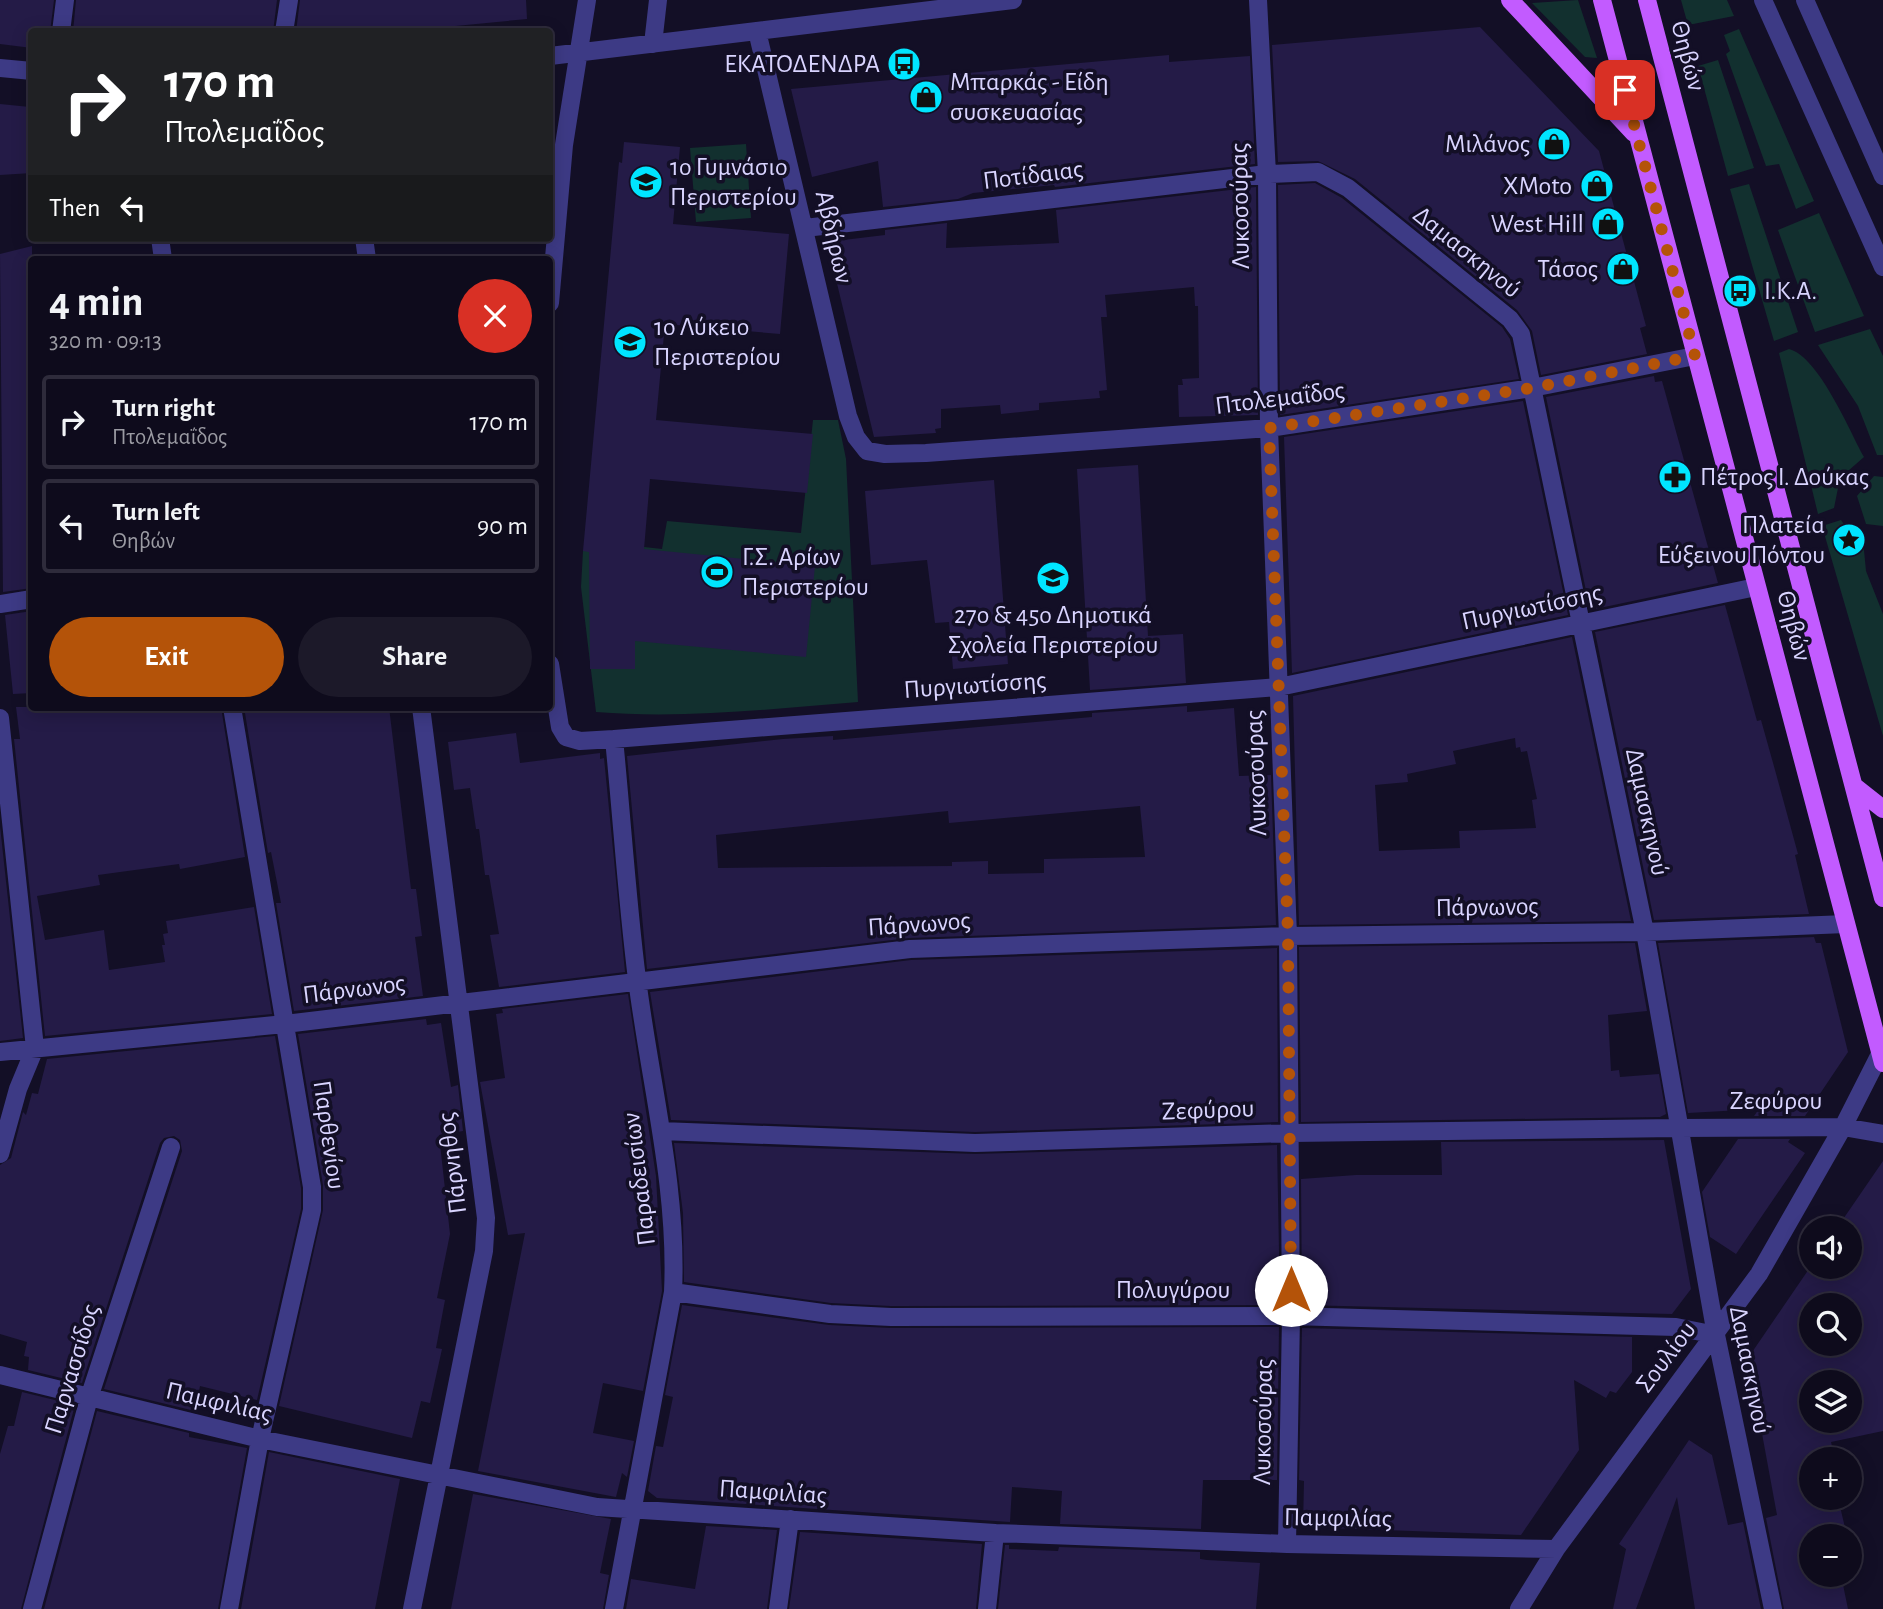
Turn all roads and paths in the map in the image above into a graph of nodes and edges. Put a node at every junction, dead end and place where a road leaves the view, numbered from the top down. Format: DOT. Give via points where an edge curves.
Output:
graph roads {
  1 [pos="65,0"];
  2 [pos="289,0"];
  3 [pos="587,0"];
  4 [pos="658,0"];
  5 [pos="1013,0"];
  6 [pos="1258,0"];
  7 [pos="1510,0"];
  8 [pos="1602,0"];
  9 [pos="1647,0"];
  10 [pos="1763,0"];
  11 [pos="1805,0"];
  12 [pos="62,28"];
  13 [pos="285,28"];
  14 [pos="757,31"];
  15 [pos="653,44"];
  16 [pos="580,53"];
  17 [pos="553,56"];
  18 [pos="0,68"];
  19 [pos="28,71"];
  20 [pos="1637,137"];
  21 [pos="1267,174"];
  22 [pos="1883,176"];
  23 [pos="806,228"];
  24 [pos="1883,267"];
  25 [pos="553,269"];
  26 [pos="1695,356"];
  27 [pos="1532,388"];
  28 [pos="1269,428"];
  29 [pos="867,450"];
  30 [pos="1756,587"];
  31 [pos="28,600"];
  32 [pos="0,604"];
  33 [pos="1581,623"];
  34 [pos="553,683"];
  35 [pos="1279,687"];
  36 [pos="233,711"];
  37 [pos="422,711"];
  38 [pos="0,718"];
  39 [pos="614,739"];
  40 [pos="1854,786"];
  41 [pos="1883,809"];
  42 [pos="1883,898"];
  43 [pos="1846,924"];
  44 [pos="1645,932"];
  45 [pos="1288,936"];
  46 [pos="637,979"];
  47 [pos="458,1002"];
  48 [pos="285,1024"];
  49 [pos="35,1048"];
  50 [pos="0,1052"];
  51 [pos="1882,1058"];
  52 [pos="1843,1127"];
  53 [pos="1678,1128"];
  54 [pos="661,1131"];
  55 [pos="1291,1133"];
  56 [pos="1883,1134"];
  57 [pos="171,1147"];
  58 [pos="0,1154"];
  59 [pos="673,1292"];
  60 [pos="1291,1316"];
  61 [pos="1716,1335"];
  62 [pos="0,1375"];
  63 [pos="89,1398"];
  64 [pos="260,1439"];
  65 [pos="437,1475"];
  66 [pos="635,1509"];
  67 [pos="790,1519"];
  68 [pos="995,1533"];
  69 [pos="1287,1544"];
  70 [pos="1556,1549"];
  71 [pos="32,1609"];
  72 [pos="229,1609"];
  73 [pos="412,1609"];
  74 [pos="614,1609"];
  75 [pos="778,1609"];
  76 [pos="987,1609"];
  77 [pos="1519,1609"];
  78 [pos="1773,1609"];
  1 -- 12 [label="street"];
  2 -- 13 [label="street"];
  3 -- 16 [label="street"];
  4 -- 15 [label="street"];
  5 -- 14 [label="street"];
  6 -- 21 [label="street, Λυκοσούρας"];
  7 -- 20 [label="main road"];
  8 -- 20 [label="main road, Θηβών"];
  9 -- 40 [label="main road, Θηβών"];
  10 -- 24 [label="street"];
  11 -- 22 [label="street"];
  14 -- 15 [label="street"];
  14 -- 23 [label="street, Αβδήρων"];
  15 -- 16 [label="street"];
  16 -- 17 [label="street"];
  16 -- 25 [label="street" via="564,145"];
  18 -- 19 [label="street"];
  20 -- 26 [label="main road, Θηβών"];
  21 -- 23 [label="street, Ποτίδαιας"];
  21 -- 27 [label="street, Δαμασκηνού" via="1318,172 1335,179 1499,311 1521,334"];
  21 -- 28 [label="street, Λυκοσούρας"];
  23 -- 29 [label="street, Αβδήρων" via="848,416"];
  26 -- 27 [label="street, Πτολεμαΐδος"];
  26 -- 30 [label="main road, Θηβών"];
  27 -- 28 [label="street, Πτολεμαΐδος"];
  27 -- 33 [label="street, Δαμασκηνού"];
  28 -- 29 [label="street, Πτολεμαΐδος" via="926,453"];
  28 -- 35 [label="street, Λυκοσούρας"];
  30 -- 33 [label="street, Πυργιωτίσσης"];
  30 -- 43 [label="main road, Θηβών"];
  31 -- 32 [label="street"];
  33 -- 35 [label="street, Πυργιωτίσσης"];
  33 -- 44 [label="street, Δαμασκηνού"];
  34 -- 39 [label="street, Πυργιωτίσσης" via="566,737"];
  35 -- 39 [label="street, Πυργιωτίσσης"];
  35 -- 45 [label="street, Λυκοσούρας"];
  36 -- 48 [label="street, Παρθενίου"];
  37 -- 47 [label="street, Πάρνηθος"];
  38 -- 49 [label="street"];
  39 -- 46 [label="street, Παραδεισίων"];
  40 -- 41 [label="main road"];
  40 -- 42 [label="main road, Θηβών"];
  43 -- 44 [label="street, Πάρνωνος"];
  43 -- 51 [label="main road, Θηβών"];
  44 -- 45 [label="street, Πάρνωνος"];
  44 -- 53 [label="street, Δαμασκηνού"];
  45 -- 46 [label="street, Πάρνωνος" via="911,949"];
  45 -- 55 [label="street, Λυκοσούρας"];
  46 -- 47 [label="street, Πάρνωνος"];
  46 -- 54 [label="street, Παραδεισίων"];
  47 -- 48 [label="street, Πάρνωνος"];
  47 -- 65 [label="street, Πάρνηθος" via="486,1218 484,1251"];
  48 -- 49 [label="street, Πάρνωνος"];
  48 -- 64 [label="street, Παρθενίου" via="312,1210"];
  49 -- 50 [label="street, Πάρνωνος"];
  49 -- 58 [label="street"];
  51 -- 52 [label="street, Σουλίου"];
  52 -- 53 [label="street, Ζεφύρου"];
  52 -- 56 [label="street, Ζεφύρου"];
  52 -- 61 [label="street, Σουλίου" via="1759,1274"];
  53 -- 55 [label="street, Ζεφύρου"];
  53 -- 61 [label="street, Δαμασκηνού"];
  54 -- 55 [label="street, Ζεφύρου" via="975,1143"];
  54 -- 59 [label="street, Παραδεισίων" via="674,1252"];
  55 -- 60 [label="street, Λυκοσούρας"];
  57 -- 63 [label="street, Παρνασσίδος"];
  59 -- 60 [label="street, Πολυγύρου" via="830,1314 891,1317"];
  59 -- 66 [label="street, Παραδεισίων"];
  60 -- 61 [label="street, Πολυγύρου" via="1676,1327"];
  60 -- 69 [label="street, Λυκοσούρας"];
  61 -- 70 [label="street, Σουλίου"];
  61 -- 78 [label="street, Δαμασκηνού"];
  62 -- 63 [label="street, Παμφιλίας"];
  63 -- 64 [label="street, Παμφιλίας"];
  63 -- 71 [label="street, Παρνασσίδος"];
  64 -- 65 [label="street, Παμφιλίας"];
  64 -- 72 [label="street, Παρθενίου"];
  65 -- 66 [label="street, Παμφιλίας" via="597,1507"];
  65 -- 73 [label="street, Πάρνηθος"];
  66 -- 67 [label="street, Παμφιλίας"];
  66 -- 74 [label="street, Παραδεισίων"];
  67 -- 68 [label="street, Παμφιλίας"];
  67 -- 75 [label="street"];
  68 -- 69 [label="street, Παμφιλίας"];
  68 -- 76 [label="street"];
  69 -- 70 [label="street, Παμφιλίας"];
  70 -- 77 [label="street, Σουλίου"];
}
